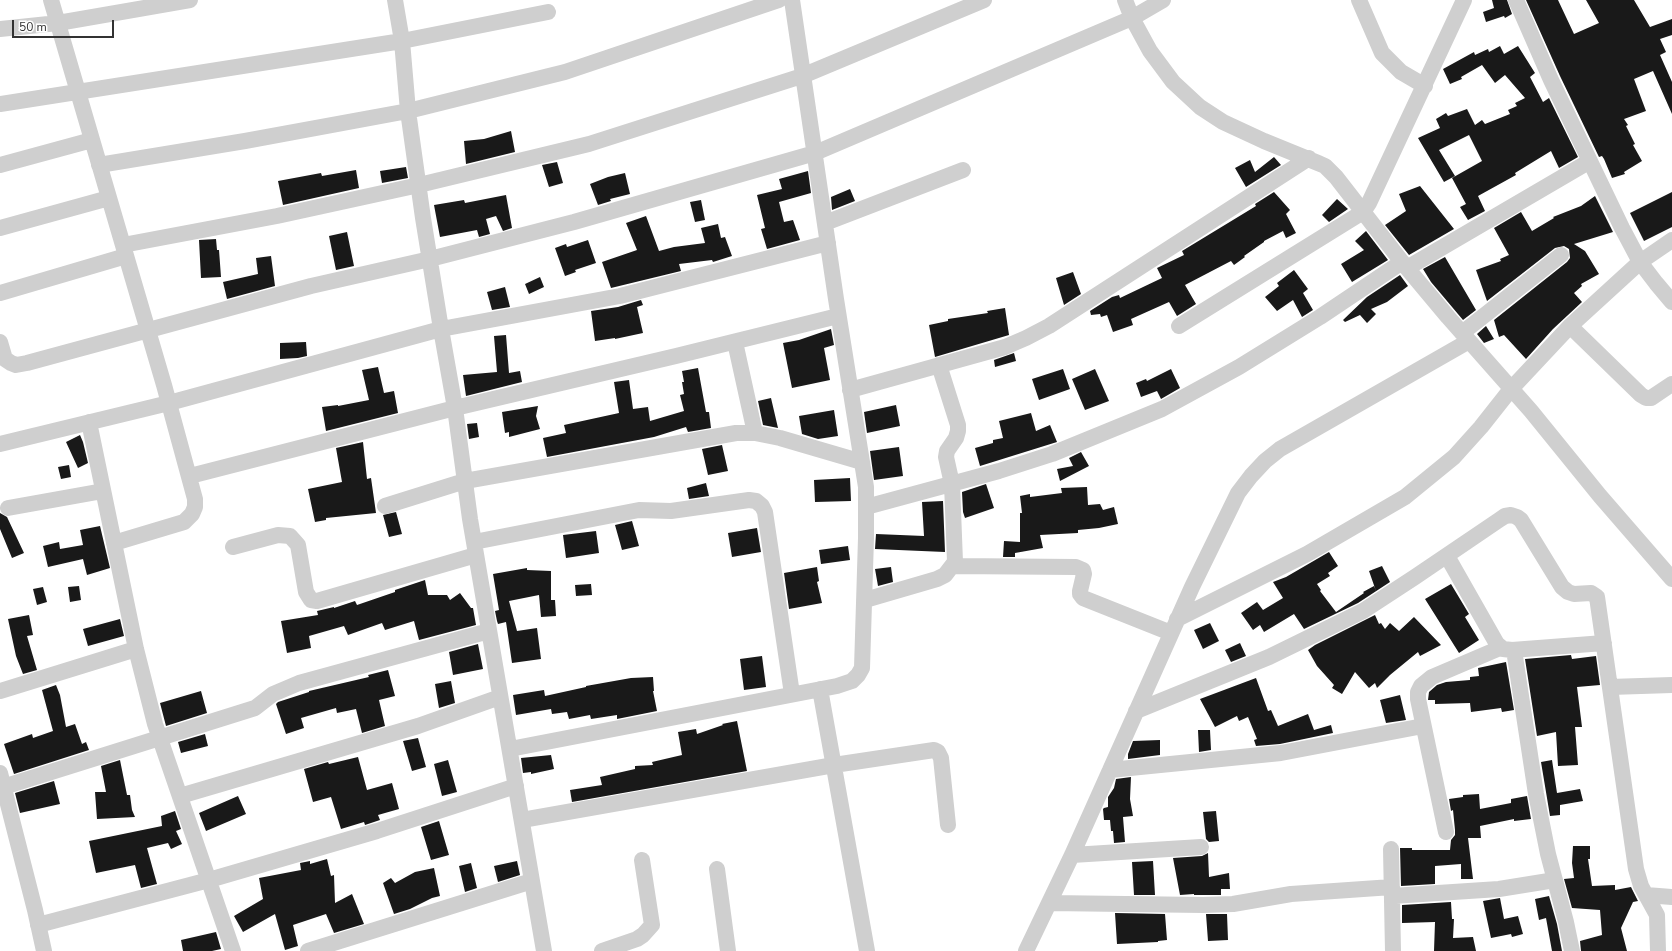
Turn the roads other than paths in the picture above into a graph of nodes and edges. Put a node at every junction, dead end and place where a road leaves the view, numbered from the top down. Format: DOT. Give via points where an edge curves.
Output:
graph roads {
  1 [pos="51,0"];
  2 [pos="190,0"];
  3 [pos="395,0"];
  4 [pos="779,0"];
  5 [pos="792,0"];
  6 [pos="984,0"];
  7 [pos="1124,0"];
  8 [pos="1163,0"];
  9 [pos="1359,0"];
  10 [pos="1464,0"];
  11 [pos="1516,0"];
  12 [pos="548,12"];
  13 [pos="1132,18"];
  14 [pos="58,23"];
  15 [pos="0,29"];
  16 [pos="402,40"];
  17 [pos="802,76"];
  18 [pos="1424,86"];
  19 [pos="78,93"];
  20 [pos="0,104"];
  21 [pos="408,111"];
  22 [pos="92,140"];
  23 [pos="815,153"];
  24 [pos="1309,158"];
  25 [pos="1590,161"];
  26 [pos="0,165"];
  27 [pos="100,165"];
  28 [pos="963,170"];
  29 [pos="419,185"];
  30 [pos="109,198"];
  31 [pos="1363,212"];
  32 [pos="825,223"];
  33 [pos="0,228"];
  34 [pos="1672,240"];
  35 [pos="828,243"];
  36 [pos="125,250"];
  37 [pos="1561,255"];
  38 [pos="430,259"];
  39 [pos="1640,262"];
  40 [pos="1405,265"];
  41 [pos="0,293"];
  42 [pos="1672,302"];
  43 [pos="838,316"];
  44 [pos="1179,326"];
  45 [pos="1570,326"];
  46 [pos="441,329"];
  47 [pos="148,330"];
  48 [pos="1466,337"];
  49 [pos="0,342"];
  50 [pos="735,342"];
  51 [pos="939,365"];
  52 [pos="1672,384"];
  53 [pos="1511,389"];
  54 [pos="850,390"];
  55 [pos="169,403"];
  56 [pos="455,408"];
  57 [pos="89,422"];
  58 [pos="755,433"];
  59 [pos="0,444"];
  60 [pos="862,462"];
  61 [pos="190,476"];
  62 [pos="465,481"];
  63 [pos="952,484"];
  64 [pos="103,491"];
  65 [pos="385,506"];
  66 [pos="866,507"];
  67 [pos="8,508"];
  68 [pos="114,543"];
  69 [pos="233,547"];
  70 [pos="475,549"];
  71 [pos="1446,556"];
  72 [pos="953,566"];
  73 [pos="1672,579"];
  74 [pos="865,600"];
  75 [pos="1174,626"];
  76 [pos="489,631"];
  77 [pos="1604,643"];
  78 [pos="136,649"];
  79 [pos="1507,649"];
  80 [pos="1672,685"];
  81 [pos="1610,688"];
  82 [pos="820,689"];
  83 [pos="0,691"];
  84 [pos="792,694"];
  85 [pos="500,697"];
  86 [pos="1136,711"];
  87 [pos="1423,726"];
  88 [pos="160,738"];
  89 [pos="510,750"];
  90 [pos="834,765"];
  91 [pos="1110,770"];
  92 [pos="2,783"];
  93 [pos="516,786"];
  94 [pos="180,796"];
  95 [pos="522,820"];
  96 [pos="948,825"];
  97 [pos="1446,832"];
  98 [pos="1201,847"];
  99 [pos="1391,849"];
  100 [pos="1072,855"];
  101 [pos="642,860"];
  102 [pos="717,869"];
  103 [pos="209,880"];
  104 [pos="1555,880"];
  105 [pos="532,881"];
  106 [pos="1392,892"];
  107 [pos="1646,895"];
  108 [pos="1672,897"];
  109 [pos="1049,903"];
  110 [pos="38,925"];
  111 [pos="44,951"];
  112 [pos="233,951"];
  113 [pos="308,951"];
  114 [pos="544,951"];
  115 [pos="602,951"];
  116 [pos="728,951"];
  117 [pos="867,951"];
  118 [pos="1026,951"];
  119 [pos="1393,951"];
  120 [pos="1572,951"];
  121 [pos="1658,951"];
  1 -- 14 [label="street"];
  2 -- 14 [label="street"];
  3 -- 16 [label="street"];
  4 -- 21 [label="street" via="565,72"];
  5 -- 17 [label="street"];
  6 -- 17 [label="street"];
  7 -- 13 [label="street"];
  8 -- 13 [label="street"];
  9 -- 18 [label="street" via="1382,53 1401,72"];
  10 -- 18 [label="street"];
  11 -- 25 [label="street"];
  12 -- 16 [label="street"];
  13 -- 23 [label="street"];
  13 -- 24 [label="street" via="1150,51 1173,82 1200,107 1223,122"];
  14 -- 15 [label="street"];
  14 -- 19 [label="street"];
  16 -- 19 [label="street"];
  16 -- 21 [label="street"];
  17 -- 23 [label="street"];
  17 -- 29 [label="street" via="589,144"];
  18 -- 31 [label="street"];
  19 -- 20 [label="street"];
  19 -- 22 [label="street"];
  21 -- 27 [label="street"];
  21 -- 29 [label="street"];
  22 -- 26 [label="street"];
  22 -- 27 [label="street"];
  23 -- 32 [label="street"];
  23 -- 38 [label="street" via="574,222"];
  24 -- 31 [label="street" via="1330,171"];
  24 -- 51 [label="street" via="1049,326 1005,347"];
  25 -- 39 [label="street"];
  25 -- 40 [label="street"];
  27 -- 30 [label="street"];
  28 -- 32 [label="street"];
  29 -- 36 [label="street"];
  29 -- 38 [label="street"];
  30 -- 33 [label="street"];
  30 -- 36 [label="street"];
  31 -- 40 [label="street"];
  31 -- 44 [label="street"];
  32 -- 35 [label="street"];
  34 -- 39 [label="street"];
  35 -- 43 [label="street"];
  35 -- 46 [label="street" via="620,296"];
  36 -- 41 [label="street"];
  36 -- 47 [label="street"];
  37 -- 48 [label="street"];
  38 -- 46 [label="street"];
  38 -- 47 [label="street" via="311,286"];
  39 -- 42 [label="street"];
  39 -- 45 [label="street"];
  40 -- 48 [label="street"];
  40 -- 63 [label="street" via="1246,363 1162,409 1052,454"];
  43 -- 50 [label="street"];
  43 -- 54 [label="street"];
  45 -- 52 [label="street" via="1646,398 1651,398"];
  45 -- 53 [label="street"];
  46 -- 55 [label="street"];
  46 -- 56 [label="street"];
  47 -- 49 [label="street" via="16,365 5,359"];
  47 -- 55 [label="street"];
  48 -- 53 [label="street"];
  48 -- 75 [label="street" via="1264,461 1238,492"];
  50 -- 56 [label="street"];
  50 -- 58 [label="street"];
  51 -- 54 [label="street"];
  51 -- 63 [label="street" via="958,426 956,438 946,457"];
  53 -- 73 [label="street"];
  53 -- 75 [label="street" via="1454,457 1405,497"];
  54 -- 60 [label="street"];
  55 -- 57 [label="street"];
  55 -- 61 [label="street"];
  56 -- 61 [label="street"];
  56 -- 62 [label="street"];
  57 -- 59 [label="street"];
  57 -- 64 [label="street"];
  58 -- 60 [label="street"];
  58 -- 62 [label="street" via="736,433"];
  60 -- 66 [label="street"];
  61 -- 68 [label="street" via="195,507 188,520"];
  62 -- 65 [label="street"];
  62 -- 70 [label="street"];
  63 -- 66 [label="street"];
  63 -- 72 [label="street" via="955,557"];
  64 -- 67 [label="street"];
  64 -- 68 [label="street"];
  66 -- 74 [label="street"];
  68 -- 78 [label="street"];
  69 -- 70 [label="street" via="278,535 290,536 298,545 307,594 311,600 317,601"];
  70 -- 76 [label="street"];
  70 -- 84 [label="street" via="639,510 671,511 756,501 765,512"];
  71 -- 77 [label="street" via="1505,516 1511,515 1522,520 1562,587 1574,594 1591,593 1597,597"];
  71 -- 79 [label="street" via="1496,644"];
  71 -- 86 [label="street" via="1363,611 1269,657"];
  72 -- 74 [label="street" via="937,579"];
  72 -- 75 [label="street" via="1076,567 1083,570 1084,574 1080,591 1083,598"];
  74 -- 82 [label="street" via="862,668 852,681"];
  75 -- 86 [label="street"];
  76 -- 85 [label="street"];
  76 -- 88 [label="street" via="299,683 273,694 255,708"];
  77 -- 79 [label="street"];
  77 -- 81 [label="street"];
  78 -- 83 [label="street"];
  78 -- 88 [label="street"];
  79 -- 87 [label="street" via="1432,677 1421,686 1418,700"];
  79 -- 104 [label="street"];
  80 -- 81 [label="street"];
  81 -- 107 [label="street" via="1637,877"];
  82 -- 84 [label="street"];
  82 -- 90 [label="street"];
  84 -- 89 [label="street"];
  85 -- 89 [label="street"];
  85 -- 94 [label="street" via="418,726"];
  86 -- 91 [label="street"];
  87 -- 91 [label="street" via="1281,753"];
  87 -- 97 [label="street"];
  88 -- 92 [label="street"];
  88 -- 94 [label="street"];
  89 -- 93 [label="street"];
  90 -- 95 [label="street"];
  90 -- 96 [label="street" via="935,750 940,758"];
  90 -- 117 [label="street"];
  91 -- 100 [label="street"];
  92 -- 110 [label="street"];
  93 -- 95 [label="street"];
  93 -- 103 [label="street" via="377,831"];
  94 -- 103 [label="street"];
  95 -- 105 [label="street"];
  98 -- 100 [label="street"];
  99 -- 106 [label="street"];
  100 -- 109 [label="street"];
  101 -- 115 [label="street" via="652,925 643,936"];
  102 -- 116 [label="street"];
  103 -- 110 [label="street"];
  103 -- 112 [label="street"];
  104 -- 106 [label="street" via="1499,889"];
  104 -- 120 [label="street"];
  105 -- 113 [label="street"];
  105 -- 114 [label="street"];
  106 -- 109 [label="street" via="1291,894 1226,904"];
  106 -- 119 [label="street"];
  107 -- 108 [label="street"];
  107 -- 121 [label="street" via="1657,915"];
  109 -- 118 [label="street"];
  110 -- 111 [label="street"];
}
